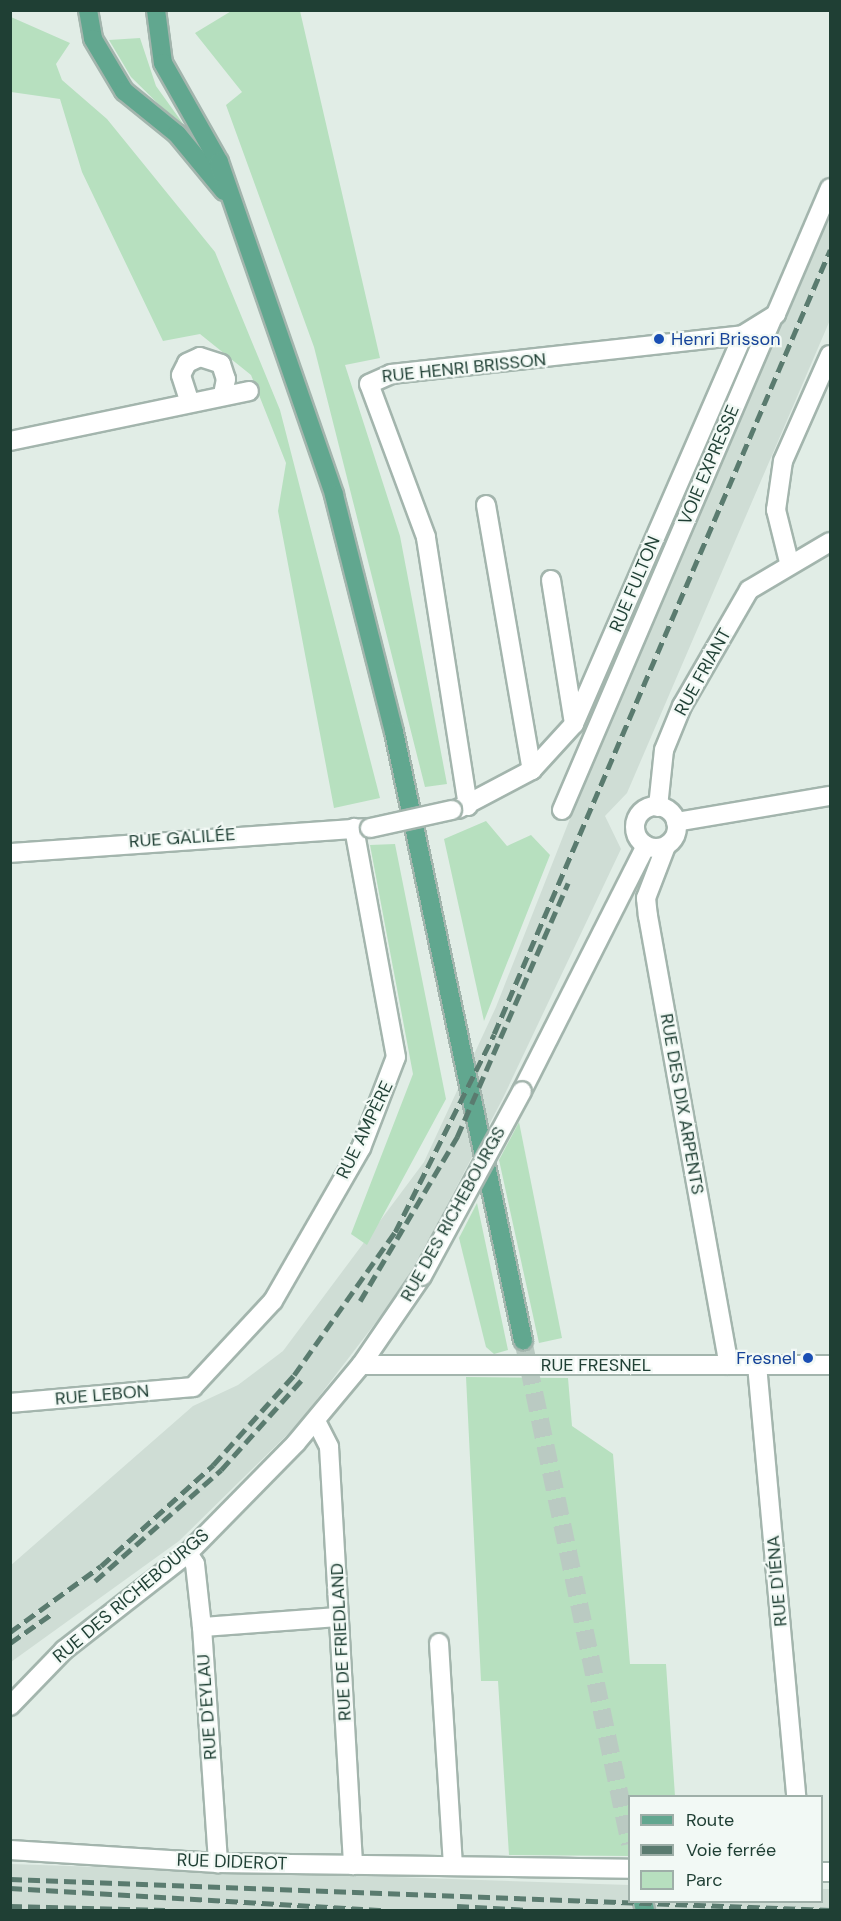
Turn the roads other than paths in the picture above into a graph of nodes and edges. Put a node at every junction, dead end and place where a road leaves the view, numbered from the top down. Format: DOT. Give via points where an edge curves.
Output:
graph roads {
  1 [pos="88,10"];
  2 [pos="156,10"];
  3 [pos="831,188"];
  4 [pos="227,195"];
  5 [pos="774,317"];
  6 [pos="743,335"];
  7 [pos="831,355"];
  8 [pos="249,391"];
  9 [pos="223,394"];
  10 [pos="189,400"];
  11 [pos="10,441"];
  12 [pos="486,505"];
  13 [pos="831,542"];
  14 [pos="789,562"];
  15 [pos="551,580"];
  16 [pos="574,724"];
  17 [pos="532,771"];
  18 [pos="831,796"];
  19 [pos="468,806"];
  20 [pos="658,807"];
  21 [pos="562,810"];
  22 [pos="676,822"];
  23 [pos="362,828"];
  24 [pos="646,846"];
  25 [pos="666,846"];
  26 [pos="10,854"];
  27 [pos="647,904"];
  28 [pos="615,908"];
  29 [pos="523,1340"];
  30 [pos="361,1365"];
  31 [pos="729,1365"];
  32 [pos="757,1365"];
  33 [pos="831,1365"];
  34 [pos="193,1388"];
  35 [pos="10,1403"];
  36 [pos="316,1421"];
  37 [pos="188,1553"];
  38 [pos="339,1617"];
  39 [pos="202,1628"];
  40 [pos="439,1643"];
  41 [pos="10,1706"];
  42 [pos="796,1795"];
  43 [pos="10,1850"];
  44 [pos="218,1863"];
  45 [pos="353,1865"];
  46 [pos="453,1866"];
  47 [pos="628,1869"];
  1 -- 4 [label="main road" via="93,39 124,91 177,134"];
  2 -- 4 [label="main road" via="163,63 210,140"];
  3 -- 5 [label="street, VOIE EXPRESSE"];
  4 -- 29 [label="main road" via="334,495 377,660"];
  5 -- 6 [label="street, RUE HENRI BRISSON"];
  5 -- 21 [label="street, VOIE EXPRESSE"];
  6 -- 16 [label="street, RUE FULTON"];
  6 -- 19 [label="street, RUE HENRI BRISSON" via="391,374 369,384 426,537"];
  7 -- 14 [label="street" via="783,461 776,510"];
  8 -- 9 [label="street"];
  9 -- 10 [label="street"];
  9 -- 10 [label="street" via="226,379 221,364 200,357 187,363 181,375"];
  10 -- 11 [label="street"];
  12 -- 17 [label="street"];
  13 -- 14 [label="street, RUE FRIANT"];
  14 -- 20 [label="street, RUE FRIANT" via="749,590 682,706 664,750"];
  15 -- 16 [label="street"];
  16 -- 17 [label="street, RUE FULTON"];
  17 -- 19 [label="street, RUE FULTON"];
  18 -- 22 [label="street"];
  19 -- 23 [label="street, RUE GALILÉE, bridge"];
  20 -- 22 [label="street"];
  20 -- 24 [label="street" via="637,818 637,837"];
  22 -- 25 [label="street" via="675,836"];
  23 -- 26 [label="street, RUE GALILÉE"];
  23 -- 34 [label="street, RUE AMPÈRE" via="394,1032 396,1057 390,1083 360,1148 273,1301"];
  24 -- 25 [label="street"];
  24 -- 28 [label="street, RUE DES RICHEBOURGS"];
  25 -- 27 [label="street, RUE DES DIX ARPENTS"];
  27 -- 28 [label="street" via="638,911"];
  27 -- 31 [label="street, RUE DES DIX ARPENTS"];
  28 -- 30 [label="street, RUE DES RICHEBOURGS, bridge" via="422,1276"];
  30 -- 31 [label="street, RUE FRESNEL"];
  30 -- 36 [label="street, RUE DES RICHEBOURGS"];
  31 -- 32 [label="street, RUE FRESNEL"];
  32 -- 33 [label="street, RUE FRESNEL"];
  32 -- 42 [label="street, RUE D'IÉNA"];
  34 -- 35 [label="street, RUE LEBON"];
  36 -- 37 [label="street, RUE DES RICHEBOURGS"];
  36 -- 38 [label="street, RUE DE FRIEDLAND" via="329,1447"];
  37 -- 39 [label="street, RUE D'EYLAU" via="195,1564"];
  37 -- 41 [label="street, RUE DES RICHEBOURGS" via="64,1650"];
  38 -- 39 [label="street"];
  38 -- 45 [label="street, RUE DE FRIEDLAND"];
  39 -- 44 [label="street, RUE D'EYLAU"];
  40 -- 46 [label="street"];
  43 -- 44 [label="street, RUE DIDEROT"];
  44 -- 45 [label="street, RUE DIDEROT"];
  45 -- 46 [label="street, RUE DIDEROT"];
  46 -- 47 [label="street, RUE DIDEROT"];
}
